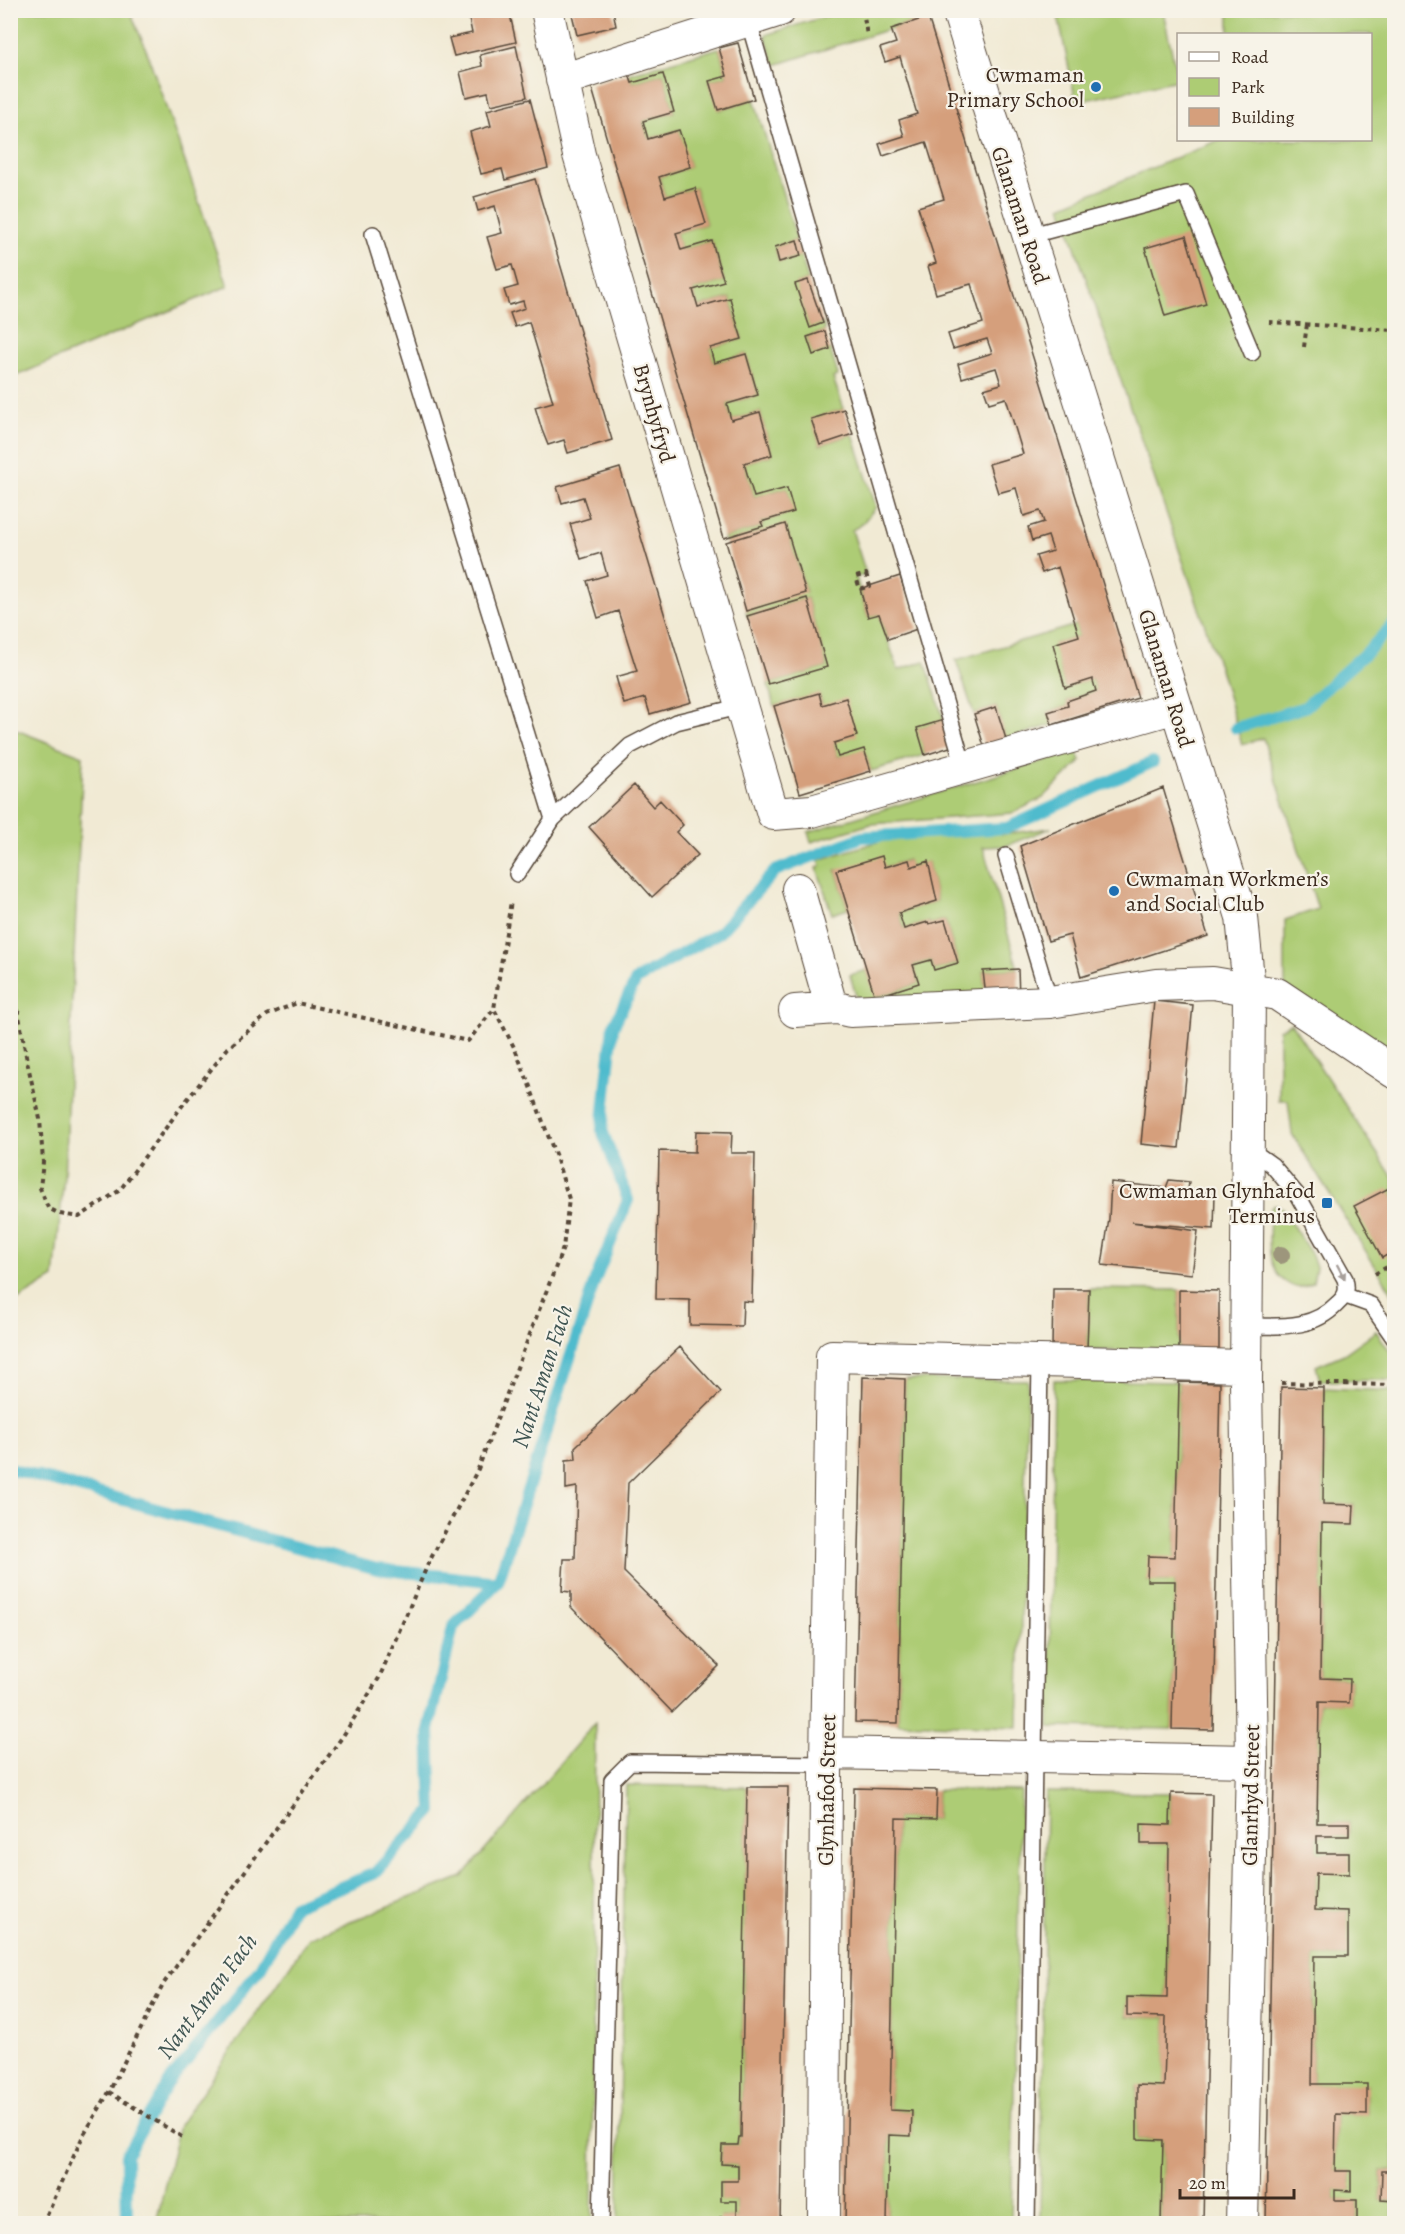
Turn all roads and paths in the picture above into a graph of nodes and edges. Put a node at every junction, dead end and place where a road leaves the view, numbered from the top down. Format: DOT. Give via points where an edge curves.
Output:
graph roads {
  1 [pos="547,10"];
  2 [pos="780,10"];
  3 [pos="863,10"];
  4 [pos="958,10"];
  5 [pos="747,15"];
  6 [pos="867,36"];
  7 [pos="562,80"];
  8 [pos="373,234"];
  9 [pos="1028,236"];
  10 [pos="1239,320"];
  11 [pos="1307,324"];
  12 [pos="1395,330"];
  13 [pos="1304,347"];
  14 [pos="1252,353"];
  15 [pos="742,706"];
  16 [pos="1176,707"];
  17 [pos="964,766"];
  18 [pos="553,819"];
  19 [pos="1006,856"];
  20 [pos="517,874"];
  21 [pos="798,890"];
  22 [pos="10,965"];
  23 [pos="1250,989"];
  24 [pos="1050,1002"];
  25 [pos="837,1008"];
  26 [pos="494,1009"];
  27 [pos="795,1011"];
  28 [pos="1395,1072"];
  29 [pos="1246,1146"];
  30 [pos="1395,1263"];
  31 [pos="1375,1274"];
  32 [pos="1346,1296"];
  33 [pos="1247,1326"];
  34 [pos="1395,1338"];
  35 [pos="1040,1361"];
  36 [pos="1246,1374"];
  37 [pos="1395,1384"];
  38 [pos="1034,1757"];
  39 [pos="826,1759"];
  40 [pos="1252,1761"];
  41 [pos="109,2092"];
  42 [pos="182,2137"];
  43 [pos="43,2223"];
  44 [pos="601,2223"];
  45 [pos="824,2223"];
  46 [pos="1027,2223"];
  47 [pos="1242,2223"];
  1 -- 7 [label="street, Brynhyfryd"];
  2 -- 5 [label="street"];
  3 -- 6 [label="path"];
  4 -- 9 [label="street, Glanaman Road"];
  5 -- 7 [label="street"];
  5 -- 17 [label="lane"];
  7 -- 15 [label="street, Brynhyfryd" via="582,166"];
  8 -- 18 [label="lane"];
  9 -- 10 [label="lane" via="1186,194"];
  9 -- 16 [label="street, Glanaman Road"];
  10 -- 11 [label="path"];
  10 -- 14 [label="lane"];
  11 -- 12 [label="path"];
  11 -- 13 [label="path"];
  15 -- 17 [label="street, Brynhyfryd" via="773,814 812,811"];
  15 -- 18 [label="lane" via="676,722 630,746"];
  16 -- 17 [label="street"];
  16 -- 23 [label="street, Glanaman Road" via="1242,917"];
  18 -- 20 [label="lane"];
  19 -- 24 [label="lane"];
  20 -- 26 [label="path"];
  21 -- 25 [label="street" via="830,1002"];
  22 -- 26 [label="path" via="40,1119 40,1188 48,1208 79,1217 120,1190 228,1048 267,1015 297,1003 468,1041"];
  23 -- 24 [label="street" via="1213,983 1156,985"];
  23 -- 28 [label="street" via="1277,994"];
  23 -- 29 [label="street, Glanaman Road"];
  24 -- 25 [label="street" via="850,1011"];
  25 -- 27 [label="street"];
  26 -- 41 [label="path" via="529,1084 569,1199 563,1248 478,1469 428,1564 379,1677 324,1763 164,1983"];
  29 -- 32 [label="lane, one-way" via="1272,1165 1298,1196 1345,1279"];
  29 -- 33 [label="street, Glanaman Road"];
  30 -- 31 [label="path"];
  32 -- 33 [label="lane" via="1322,1318 1309,1323"];
  32 -- 34 [label="lane" via="1371,1305"];
  33 -- 36 [label="street, Glanaman Road"];
  35 -- 36 [label="street"];
  35 -- 38 [label="lane"];
  35 -- 39 [label="street, Glynhafod Street" via="832,1356"];
  36 -- 37 [label="path"];
  36 -- 40 [label="street, Glanrhyd Street"];
  38 -- 39 [label="street"];
  38 -- 40 [label="street"];
  38 -- 46 [label="lane"];
  39 -- 44 [label="lane" via="630,1762 612,1780"];
  39 -- 45 [label="street, Glynhafod Street"];
  40 -- 47 [label="street, Glanrhyd Street"];
  41 -- 42 [label="path"];
  41 -- 43 [label="path" via="82,2138"];
}
